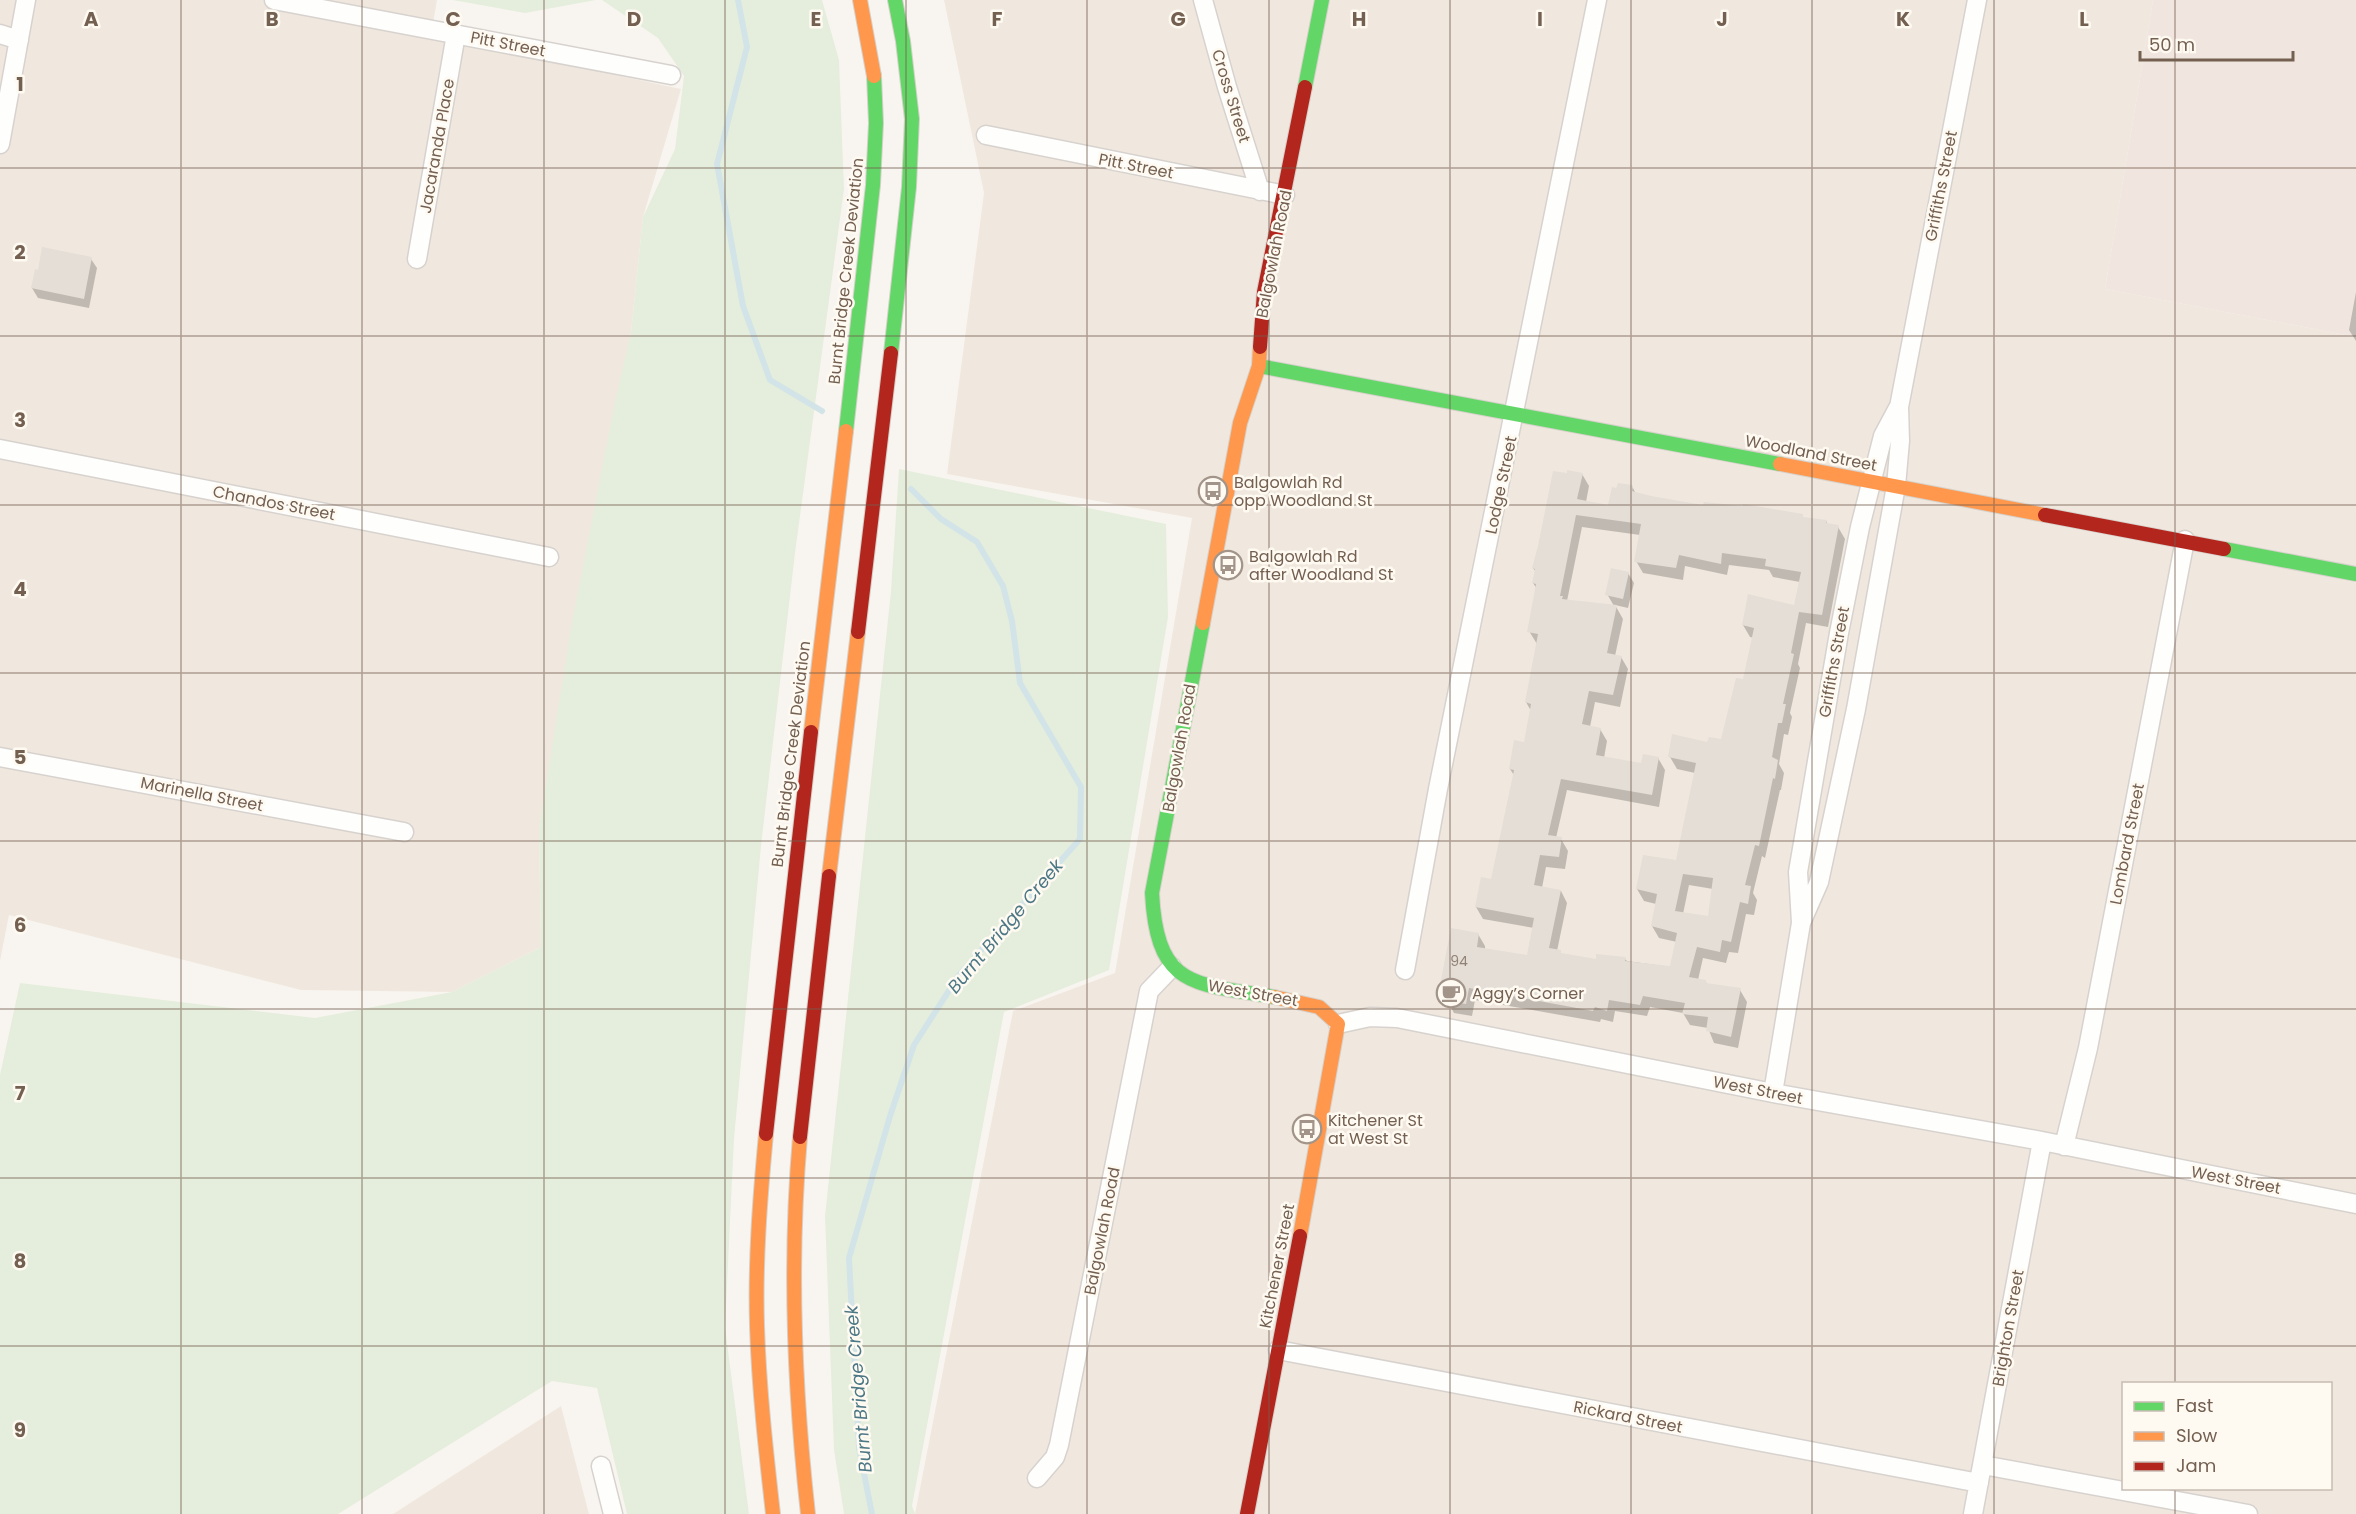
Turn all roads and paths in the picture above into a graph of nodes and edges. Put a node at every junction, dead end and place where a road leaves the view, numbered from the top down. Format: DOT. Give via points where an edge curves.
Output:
graph roads {
  1 [pos="26,0"];
  2 [pos="274,0"];
  3 [pos="860,0"];
  4 [pos="895,0"];
  5 [pos="1203,0"];
  6 [pos="1322,0"];
  7 [pos="1597,0"];
  8 [pos="1977,0"];
  9 [pos="0,34"];
  10 [pos="456,34"];
  11 [pos="19,40"];
  12 [pos="671,75"];
  13 [pos="986,135"];
  14 [pos="0,144"];
  15 [pos="1260,191"];
  16 [pos="1285,195"];
  17 [pos="417,259"];
  18 [pos="1259,366"];
  19 [pos="1899,407"];
  20 [pos="1515,414"];
  21 [pos="0,449"];
  22 [pos="1872,481"];
  23 [pos="1896,486"];
  24 [pos="2185,540"];
  25 [pos="549,557"];
  26 [pos="2356,574"];
  27 [pos="0,757"];
  28 [pos="404,832"];
  29 [pos="1801,923"];
  30 [pos="1172,967"];
  31 [pos="1405,970"];
  32 [pos="1338,1024"];
  33 [pos="1773,1093"];
  34 [pos="2042,1141"];
  35 [pos="2064,1146"];
  36 [pos="2356,1203"];
  37 [pos="1278,1350"];
  38 [pos="1983,1465"];
  39 [pos="601,1466"];
  40 [pos="1037,1478"];
  41 [pos="1979,1483"];
  42 [pos="613,1514"];
  43 [pos="773,1514"];
  44 [pos="808,1514"];
  45 [pos="1247,1514"];
  46 [pos="1973,1514"];
  47 [pos="2248,1514"];
  1 -- 11 [label="street"];
  2 -- 10 [label="street, Pitt Street"];
  3 -- 43 [label="main road, Burnt Bridge Creek Deviation" via="875,80 871,214 764,1147 758,1351"];
  4 -- 44 [label="main road" via="912,119 909,186 795,1202 794,1358"];
  5 -- 15 [label="street, Cross Street"];
  6 -- 16 [label="main road, Balgowlah Road"];
  7 -- 20 [label="street, Lodge Street"];
  8 -- 19 [label="street, Griffiths Street"];
  9 -- 11 [label="street"];
  10 -- 12 [label="street, Pitt Street"];
  10 -- 17 [label="street, Jacaranda Place"];
  11 -- 14 [label="street"];
  13 -- 15 [label="street, Pitt Street"];
  15 -- 16 [label="street, Pitt Street"];
  16 -- 18 [label="main road, Balgowlah Road" via="1264,292"];
  18 -- 20 [label="main road, Woodland Street"];
  18 -- 30 [label="main road, Balgowlah Road" via="1240,423 1152,893 1153,926 1162,953"];
  19 -- 22 [label="street, Griffiths Street" via="1883,436"];
  19 -- 23 [label="street, Griffiths Street"];
  20 -- 22 [label="main road, Woodland Street"];
  20 -- 31 [label="street, Lodge Street"];
  21 -- 25 [label="street, Chandos Street"];
  22 -- 23 [label="main road, Woodland Street"];
  22 -- 29 [label="street, Griffiths Street" via="1839,633 1798,872"];
  23 -- 24 [label="main road, Woodland Street"];
  23 -- 29 [label="street, Griffiths Street" via="1820,882"];
  24 -- 26 [label="main road, Woodland Street"];
  24 -- 35 [label="street, Lombard Street" via="2088,1048"];
  27 -- 28 [label="street, Marinella Street"];
  29 -- 33 [label="street, Griffiths Street"];
  30 -- 32 [label="main road, West Street" via="1200,984 1318,1007"];
  30 -- 40 [label="street, Balgowlah Road" via="1149,992 1059,1445 1055,1457"];
  32 -- 33 [label="street, West Street" via="1370,1017 1397,1018"];
  32 -- 37 [label="main road, Kitchener Street"];
  33 -- 34 [label="street, West Street"];
  34 -- 35 [label="street, West Street"];
  34 -- 38 [label="street, Brighton Street"];
  35 -- 36 [label="street, West Street"];
  37 -- 41 [label="street, Rickard Street"];
  37 -- 45 [label="main road, Kitchener Street"];
  38 -- 41 [label="street, Brighton Street"];
  38 -- 47 [label="street"];
  39 -- 42 [label="street"];
  41 -- 46 [label="street, Brighton Street"];
}
